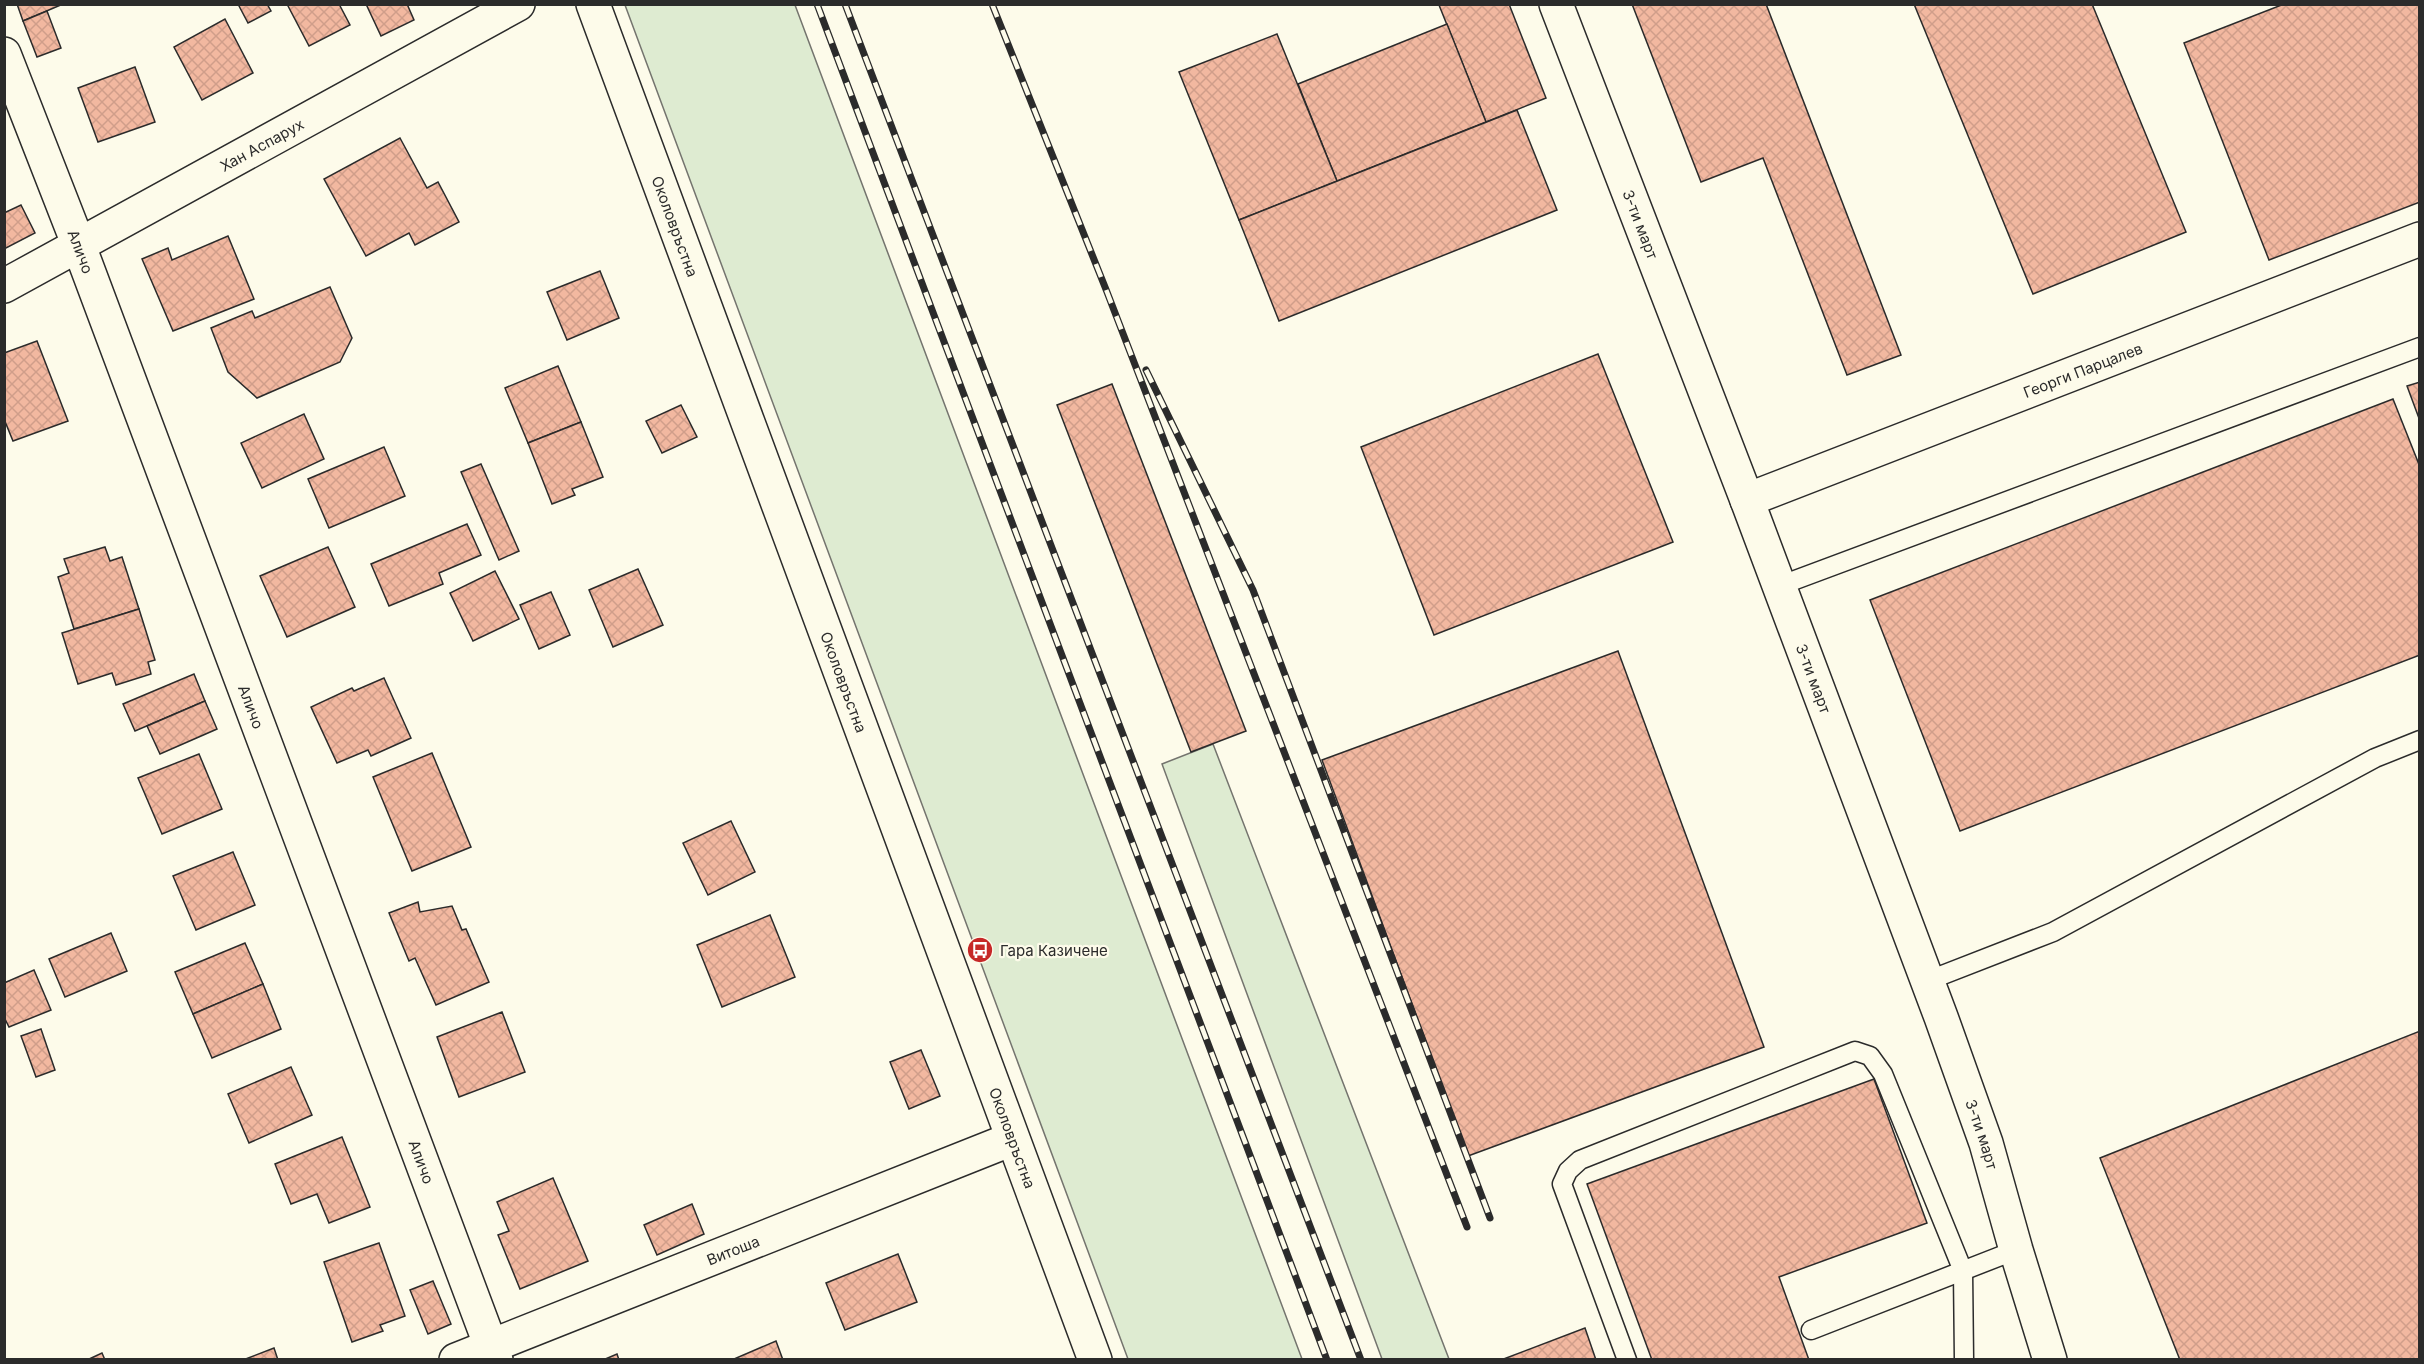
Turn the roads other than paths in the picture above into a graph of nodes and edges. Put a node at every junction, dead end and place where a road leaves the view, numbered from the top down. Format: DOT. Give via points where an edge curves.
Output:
graph roads {
  1 [pos="518,4"];
  2 [pos="593,4"];
  3 [pos="1556,4"];
  4 [pos="4,54"];
  5 [pos="2420,239"];
  6 [pos="79,246"];
  7 [pos="4,286"];
  8 [pos="2420,347"];
  9 [pos="1747,500"];
  10 [pos="1779,586"];
  11 [pos="2420,740"];
  12 [pos="1928,981"];
  13 [pos="1012,1138"];
  14 [pos="2016,1250"];
  15 [pos="1963,1271"];
  16 [pos="1811,1330"];
  17 [pos="494,1353"];
  18 [pos="456,1359"];
  19 [pos="1095,1359"];
  20 [pos="1627,1359"];
  21 [pos="1964,1359"];
  22 [pos="2050,1359"];
  1 -- 6 [label="street, Хан Аспарух"];
  2 -- 13 [label="street, Околовръстна"];
  3 -- 9 [label="street, 3-ти март"];
  4 -- 6 [label="street, Аличо"];
  5 -- 9 [label="street, Георги Парцалев"];
  6 -- 7 [label="street, Хан Аспарух"];
  6 -- 17 [label="street, Аличо"];
  8 -- 10 [label="lane"];
  9 -- 10 [label="street, 3-ти март"];
  10 -- 12 [label="street, 3-ти март"];
  11 -- 12 [label="lane" via="2375,758 2053,932"];
  12 -- 14 [label="street, 3-ти март" via="1986,1143"];
  13 -- 17 [label="street, Витоша"];
  13 -- 19 [label="street, Околовръстна"];
  14 -- 15 [label="lane"];
  14 -- 22 [label="street, 3-ти март"];
  15 -- 16 [label="lane"];
  15 -- 20 [label="lane" via="1883,1074 1870,1056 1855,1051 1580,1160 1568,1171 1562,1184"];
  15 -- 21 [label="lane"];
  17 -- 18 [label="street, Витоша"];
}
